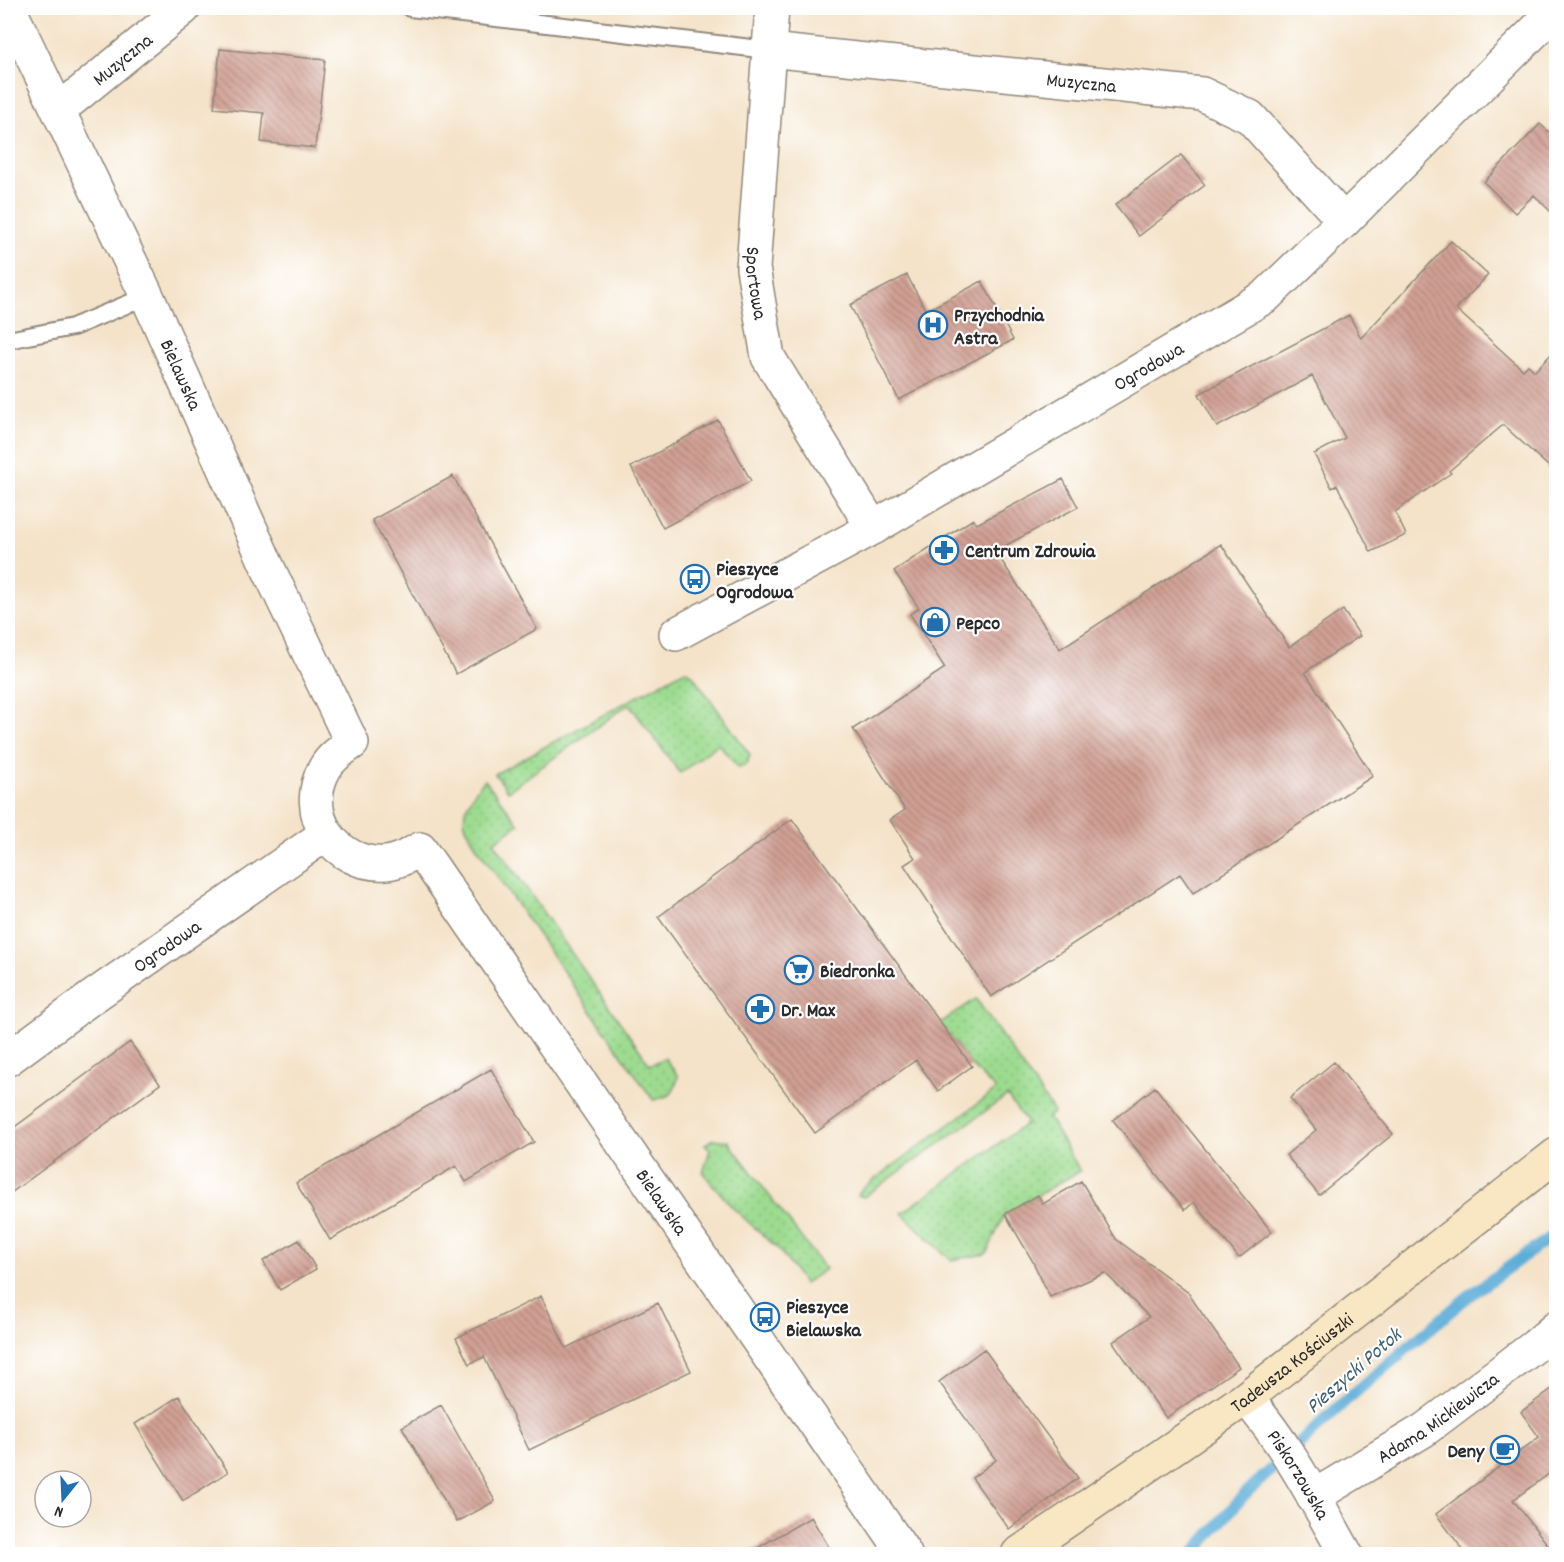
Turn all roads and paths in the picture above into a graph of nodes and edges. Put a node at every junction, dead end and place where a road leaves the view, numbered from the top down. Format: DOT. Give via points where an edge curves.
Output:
graph roads {
  1 [pos="9,8"];
  2 [pos="184,8"];
  3 [pos="410,8"];
  4 [pos="772,8"];
  5 [pos="1557,11"];
  6 [pos="768,50"];
  7 [pos="59,110"];
  8 [pos="1344,221"];
  9 [pos="147,296"];
  10 [pos="8,340"];
  11 [pos="873,528"];
  12 [pos="676,634"];
  13 [pos="326,834"];
  14 [pos="8,1059"];
  15 [pos="1557,1155"];
  16 [pos="1557,1328"];
  17 [pos="1255,1408"];
  18 [pos="1309,1489"];
  19 [pos="905,1554"];
  20 [pos="1018,1554"];
  21 [pos="1346,1554"];
  1 -- 7 [label="street, Bielawska"];
  2 -- 7 [label="street, Muzyczna"];
  3 -- 6 [label="lane"];
  4 -- 6 [label="street, Sportowa"];
  5 -- 8 [label="street, Ogrodowa"];
  6 -- 8 [label="street, Muzyczna" via="1202,94 1250,117"];
  6 -- 11 [label="street, Sportowa" via="753,268 768,357"];
  7 -- 9 [label="street, Bielawska"];
  8 -- 11 [label="street, Ogrodowa" via="1266,296"];
  9 -- 10 [label="lane" via="73,327"];
  9 -- 13 [label="street, Bielawska" via="268,570 352,743 325,767 318,783 318,818"];
  11 -- 12 [label="street, Ogrodowa"];
  13 -- 14 [label="street, Ogrodowa"];
  13 -- 19 [label="street, Bielawska" via="352,858 370,863 388,863 420,849"];
  15 -- 17 [label="main road, Tadeusza Kościuszki"];
  16 -- 18 [label="street, Adama Mickiewicza" via="1424,1430"];
  17 -- 18 [label="street, Piskorzowska"];
  17 -- 20 [label="main road, Tadeusza Kościuszki"];
  18 -- 21 [label="street, Piskorzowska"];
}
